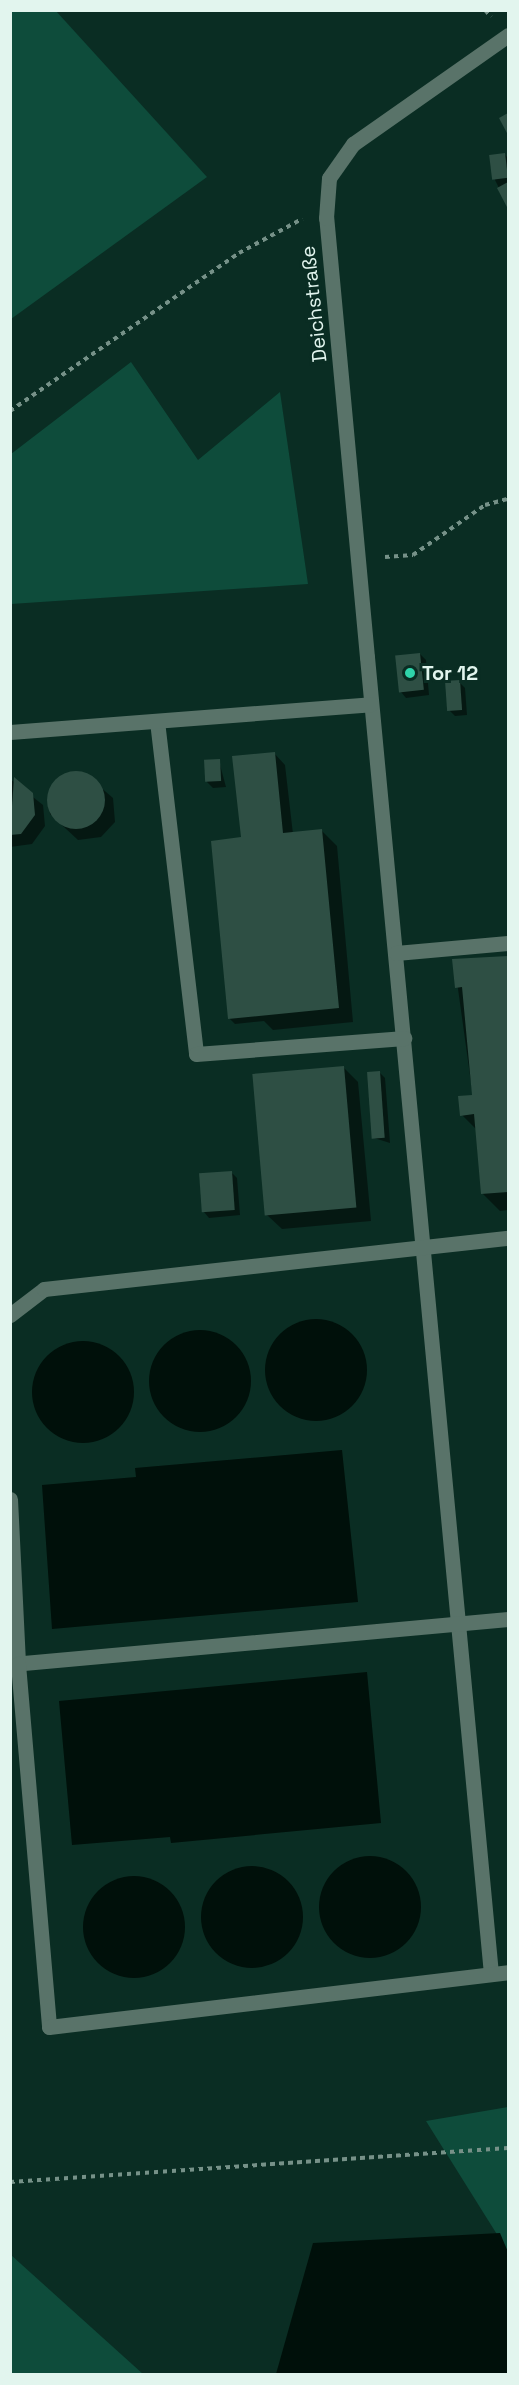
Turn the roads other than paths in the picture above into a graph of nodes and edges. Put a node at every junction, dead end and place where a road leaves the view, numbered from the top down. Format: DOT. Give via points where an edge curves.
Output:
graph roads {
  1 [pos="508,35"];
  2 [pos="371,704"];
  3 [pos="158,721"];
  4 [pos="10,732"];
  5 [pos="508,943"];
  6 [pos="396,953"];
  7 [pos="404,1038"];
  8 [pos="508,1238"];
  9 [pos="423,1244"];
  10 [pos="10,1315"];
  11 [pos="10,1499"];
  12 [pos="508,1619"];
  13 [pos="459,1623"];
  14 [pos="18,1664"];
  15 [pos="508,1972"];
  16 [pos="491,1973"];
  1 -- 2 [label="street, Deichstraße" via="353,144 329,178 327,218"];
  2 -- 3 [label="street"];
  2 -- 6 [label="street, Deichstraße"];
  3 -- 4 [label="street"];
  3 -- 7 [label="street" via="196,1054"];
  5 -- 6 [label="street"];
  6 -- 7 [label="street, Deichstraße"];
  7 -- 9 [label="street, Deichstraße"];
  8 -- 9 [label="street"];
  9 -- 10 [label="street" via="44,1289"];
  9 -- 13 [label="street, Deichstraße"];
  11 -- 14 [label="street"];
  12 -- 13 [label="street"];
  13 -- 14 [label="street"];
  13 -- 16 [label="street, Deichstraße"];
  14 -- 16 [label="street" via="49,2027"];
  15 -- 16 [label="street"];
}
